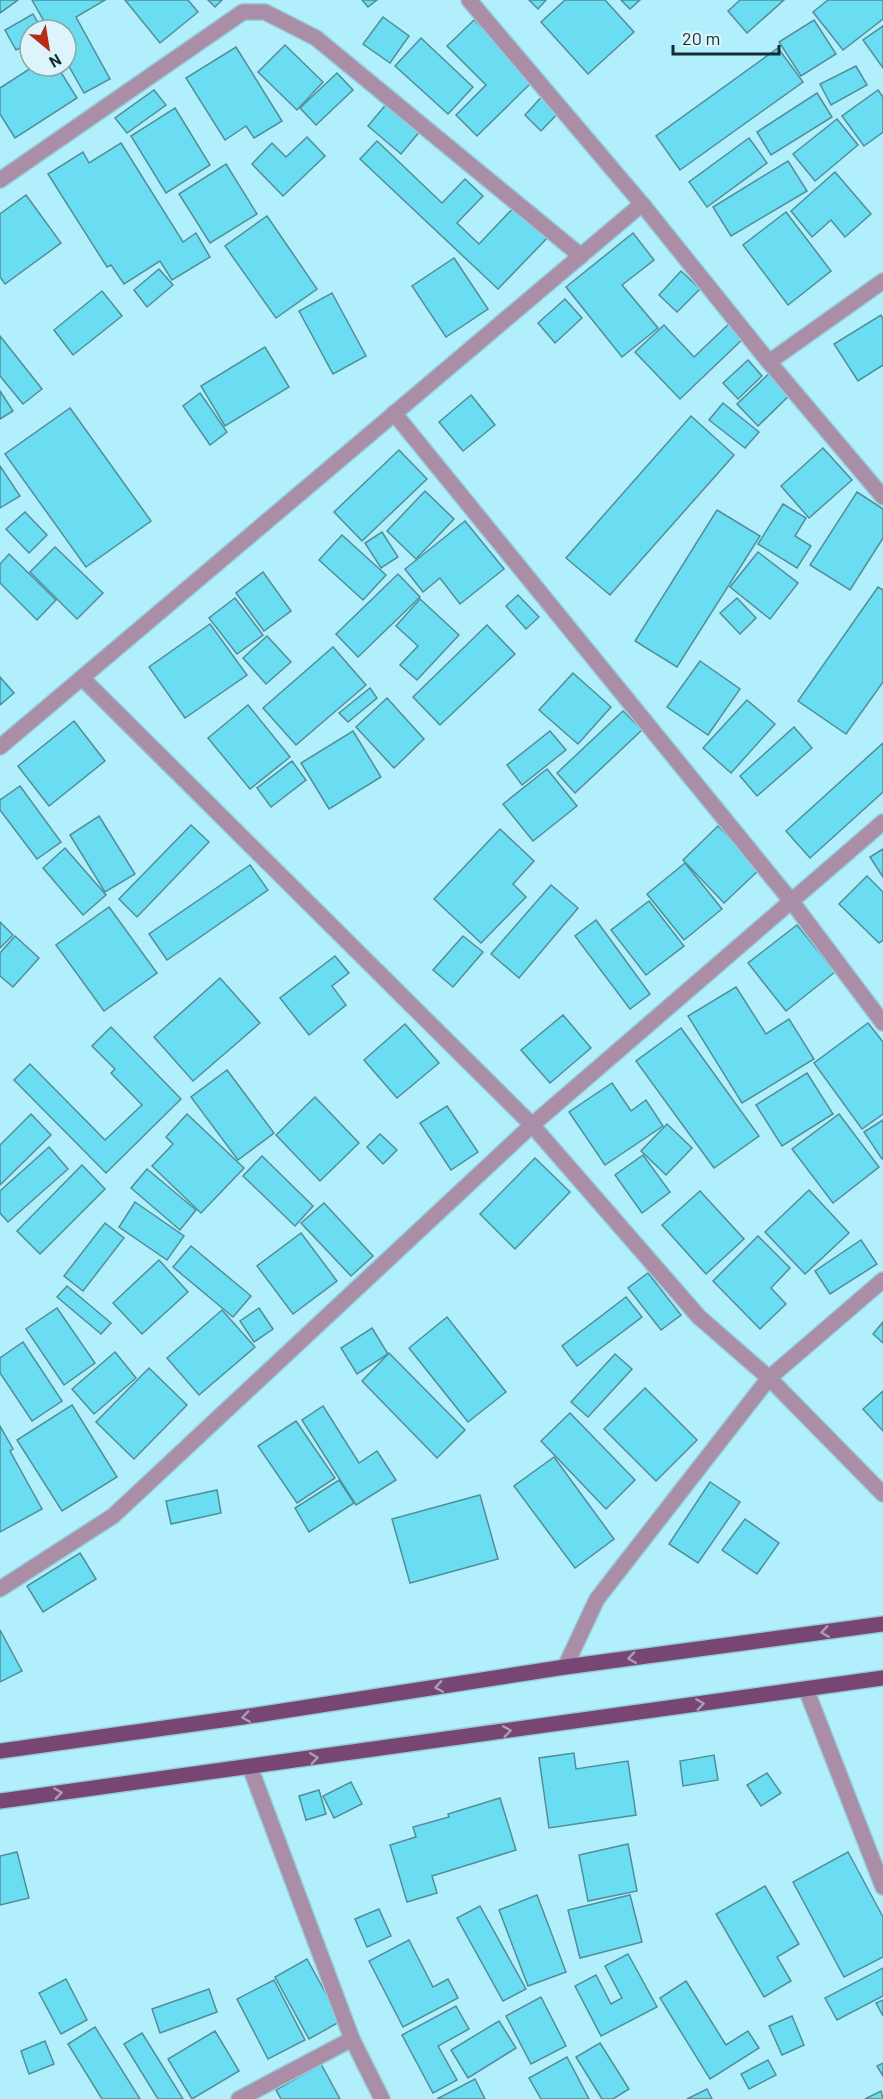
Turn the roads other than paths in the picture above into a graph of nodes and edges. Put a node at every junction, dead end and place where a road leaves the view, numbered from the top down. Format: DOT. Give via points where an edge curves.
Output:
graph roads {
  1 [pos="469,0"];
  2 [pos="0,180"];
  3 [pos="642,204"];
  4 [pos="581,256"];
  5 [pos="883,281"];
  6 [pos="769,362"];
  7 [pos="394,413"];
  8 [pos="883,497"];
  9 [pos="82,678"];
  10 [pos="0,747"];
  11 [pos="883,822"];
  12 [pos="792,902"];
  13 [pos="883,1023"];
  14 [pos="532,1125"];
  15 [pos="883,1280"];
  16 [pos="769,1378"];
  17 [pos="883,1494"];
  18 [pos="0,1589"];
  19 [pos="883,1624"];
  20 [pos="566,1667"];
  21 [pos="883,1678"];
  22 [pos="806,1689"];
  23 [pos="0,1750"];
  24 [pos="250,1767"];
  25 [pos="0,1801"];
  26 [pos="883,1887"];
  27 [pos="352,2039"];
  28 [pos="239,2099"];
  29 [pos="382,2099"];
  1 -- 3 [label="street"];
  2 -- 4 [label="street" via="243,12 265,12 316,38"];
  3 -- 4 [label="street"];
  3 -- 6 [label="street"];
  4 -- 7 [label="street"];
  5 -- 6 [label="street"];
  6 -- 8 [label="street"];
  7 -- 9 [label="street"];
  7 -- 12 [label="street"];
  9 -- 10 [label="street"];
  9 -- 14 [label="street"];
  11 -- 12 [label="street"];
  12 -- 13 [label="street"];
  12 -- 14 [label="street"];
  14 -- 16 [label="street" via="699,1317"];
  14 -- 18 [label="street" via="113,1516"];
  15 -- 16 [label="street"];
  16 -- 17 [label="street"];
  16 -- 20 [label="street" via="597,1599"];
  19 -- 20 [label="main road, one-way"];
  20 -- 23 [label="main road, one-way"];
  21 -- 22 [label="main road"];
  24 -- 22 [label="main road, one-way"];
  22 -- 26 [label="street"];
  25 -- 24 [label="main road, one-way"];
  24 -- 27 [label="street"];
  27 -- 28 [label="street"];
  27 -- 29 [label="street"];
}
